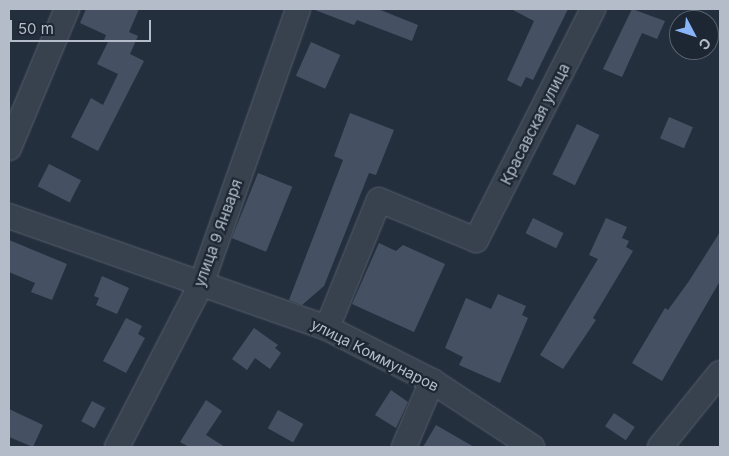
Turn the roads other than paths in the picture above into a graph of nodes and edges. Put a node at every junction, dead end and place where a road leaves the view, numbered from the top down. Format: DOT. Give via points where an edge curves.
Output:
graph roads {
  1 [pos="67,9"];
  2 [pos="298,9"];
  3 [pos="594,9"];
  4 [pos="9,148"];
  5 [pos="9,216"];
  6 [pos="202,282"];
  7 [pos="327,328"];
  8 [pos="720,373"];
  9 [pos="432,381"];
  10 [pos="117,447"];
  11 [pos="404,447"];
  12 [pos="532,447"];
  13 [pos="660,447"];
  1 -- 4 [label="street"];
  2 -- 6 [label="street, улица 9 Января"];
  3 -- 7 [label="street, Красавская улица" via="476,240 378,200"];
  5 -- 6 [label="street, улица Коммунаров"];
  6 -- 7 [label="street, улица Коммунаров"];
  6 -- 10 [label="street, улица 9 Января"];
  7 -- 9 [label="street, улица Коммунаров"];
  8 -- 13 [label="street"];
  9 -- 11 [label="street"];
  9 -- 12 [label="street, улица Коммунаров"];
}
